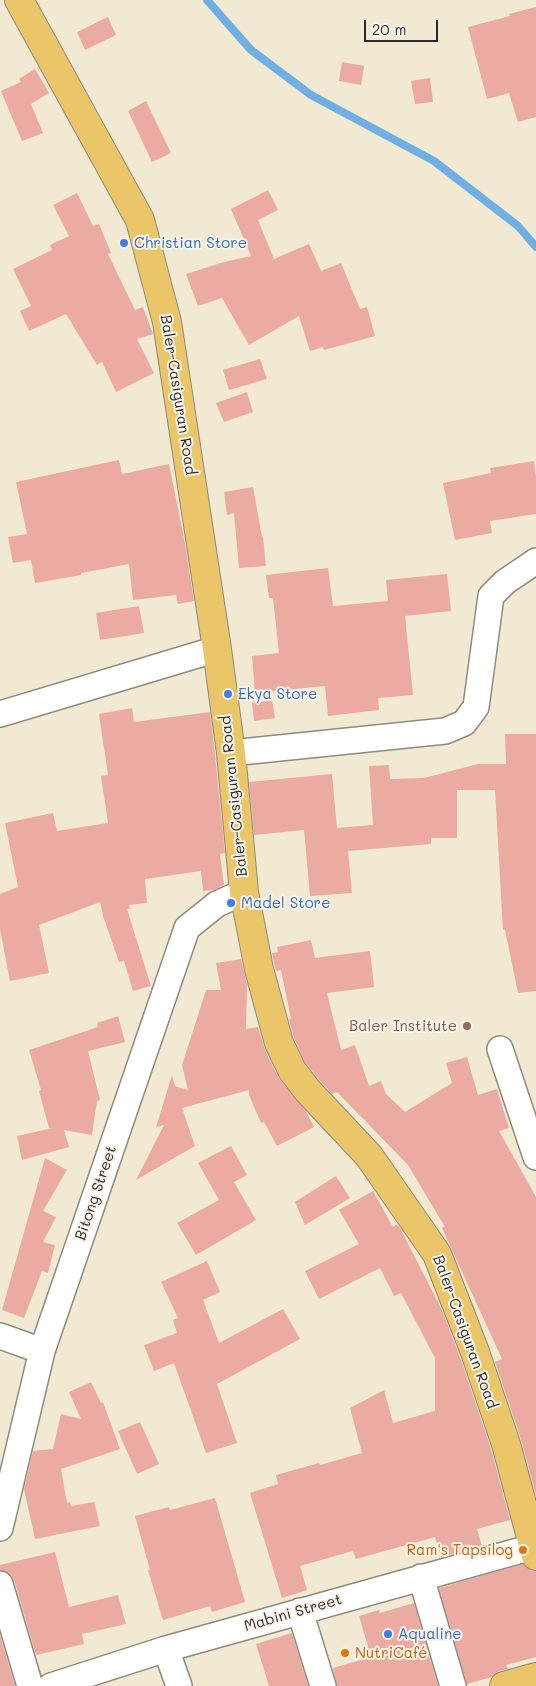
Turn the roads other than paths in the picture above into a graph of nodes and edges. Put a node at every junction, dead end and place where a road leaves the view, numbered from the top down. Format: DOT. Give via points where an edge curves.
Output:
graph roads {
  1 [pos="19,0"];
  2 [pos="536,560"];
  3 [pos="217,648"];
  4 [pos="0,714"];
  5 [pos="231,752"];
  6 [pos="244,892"];
  7 [pos="500,1049"];
  8 [pos="536,1157"];
  9 [pos="0,1336"];
  10 [pos="42,1351"];
  11 [pos="0,1528"];
  12 [pos="535,1550"];
  13 [pos="421,1577"];
  14 [pos="0,1584"];
  15 [pos="300,1611"];
  16 [pos="166,1649"];
  17 [pos="536,1677"];
  18 [pos="30,1686"];
  19 [pos="51,1686"];
  20 [pos="179,1686"];
  21 [pos="323,1686"];
  22 [pos="453,1686"];
  23 [pos="504,1686"];
  1 -- 3 [label="main road, Baler-Casiguran Road" via="140,220 168,322"];
  2 -- 5 [label="street" via="491,596 476,707 464,723 445,731"];
  3 -- 4 [label="street"];
  3 -- 5 [label="main road, Baler-Casiguran Road"];
  5 -- 6 [label="main road, Baler-Casiguran Road"];
  6 -- 10 [label="street, Bitong Street" via="217,904 187,928"];
  6 -- 12 [label="main road, Baler-Casiguran Road" via="259,969 279,1043 292,1070 369,1156 437,1254 503,1435"];
  7 -- 8 [label="street"];
  9 -- 10 [label="street"];
  10 -- 11 [label="street, Bitong Street"];
  12 -- 13 [label="street, Mabini Street"];
  13 -- 15 [label="street, Mabini Street"];
  13 -- 22 [label="street"];
  14 -- 18 [label="street"];
  15 -- 16 [label="street, Mabini Street"];
  15 -- 21 [label="street"];
  16 -- 19 [label="street, Mabini Street"];
  16 -- 20 [label="street"];
  17 -- 23 [label="main road"];
}
